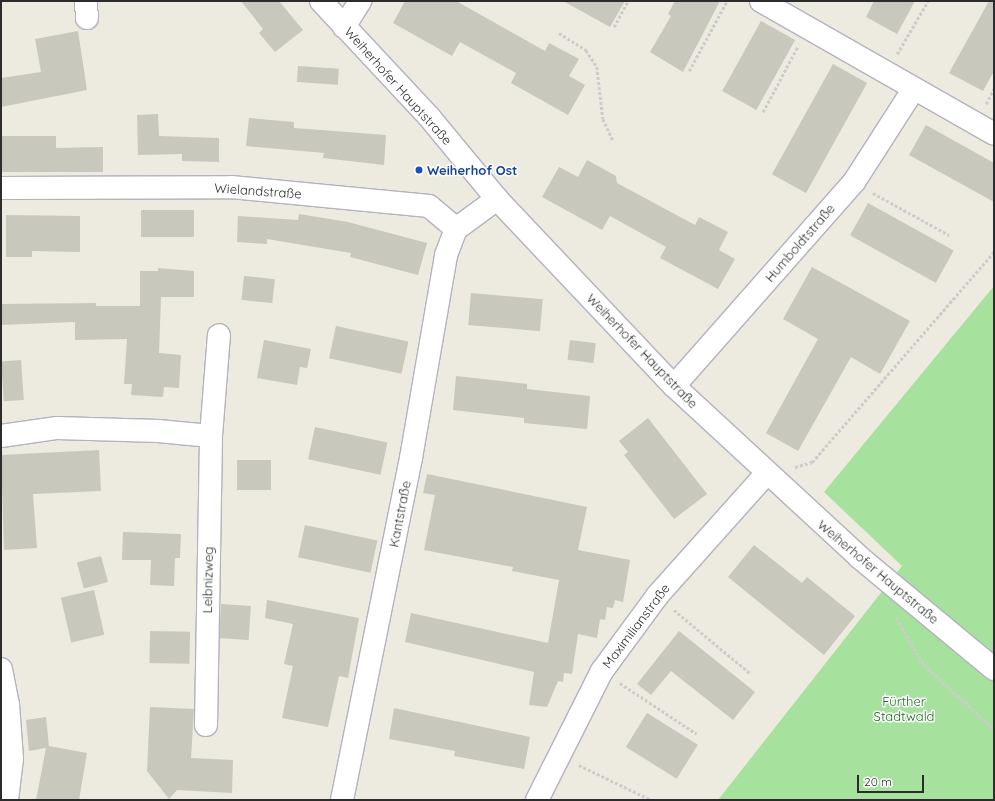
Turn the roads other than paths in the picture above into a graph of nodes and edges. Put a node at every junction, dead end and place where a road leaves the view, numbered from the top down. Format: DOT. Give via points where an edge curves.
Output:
graph roads {
  1 [pos="321,1"];
  2 [pos="360,1"];
  3 [pos="761,1"];
  4 [pos="344,27"];
  5 [pos="913,90"];
  6 [pos="994,134"];
  7 [pos="1,188"];
  8 [pos="497,199"];
  9 [pos="456,229"];
  10 [pos="219,335"];
  11 [pos="674,386"];
  12 [pos="1,436"];
  13 [pos="210,436"];
  14 [pos="766,474"];
  15 [pos="1,669"];
  16 [pos="994,669"];
  17 [pos="206,725"];
  18 [pos="7,800"];
  19 [pos="342,800"];
  20 [pos="537,800"];
  1 -- 4 [label="street, Weiherhofer Hauptstraße"];
  2 -- 4 [label="street"];
  3 -- 5 [label="street"];
  4 -- 8 [label="street, Weiherhofer Hauptstraße" via="430,118"];
  5 -- 6 [label="street"];
  5 -- 11 [label="street, Humboldtstraße" via="854,182"];
  7 -- 9 [label="street, Wielandstraße" via="239,188 429,206"];
  8 -- 9 [label="street"];
  8 -- 11 [label="street, Weiherhofer Hauptstraße"];
  9 -- 19 [label="street, Kantstraße" via="446,255 411,458"];
  10 -- 13 [label="street, Leibnizweg"];
  11 -- 14 [label="street, Weiherhofer Hauptstraße"];
  12 -- 13 [label="street" via="57,428 158,431"];
  13 -- 17 [label="street, Leibnizweg"];
  14 -- 16 [label="street, Weiherhofer Hauptstraße" via="859,557"];
  14 -- 20 [label="street, Maximilianstraße" via="657,596 602,671 557,755"];
  15 -- 18 [label="street" via="8,704 12,759"];
}
